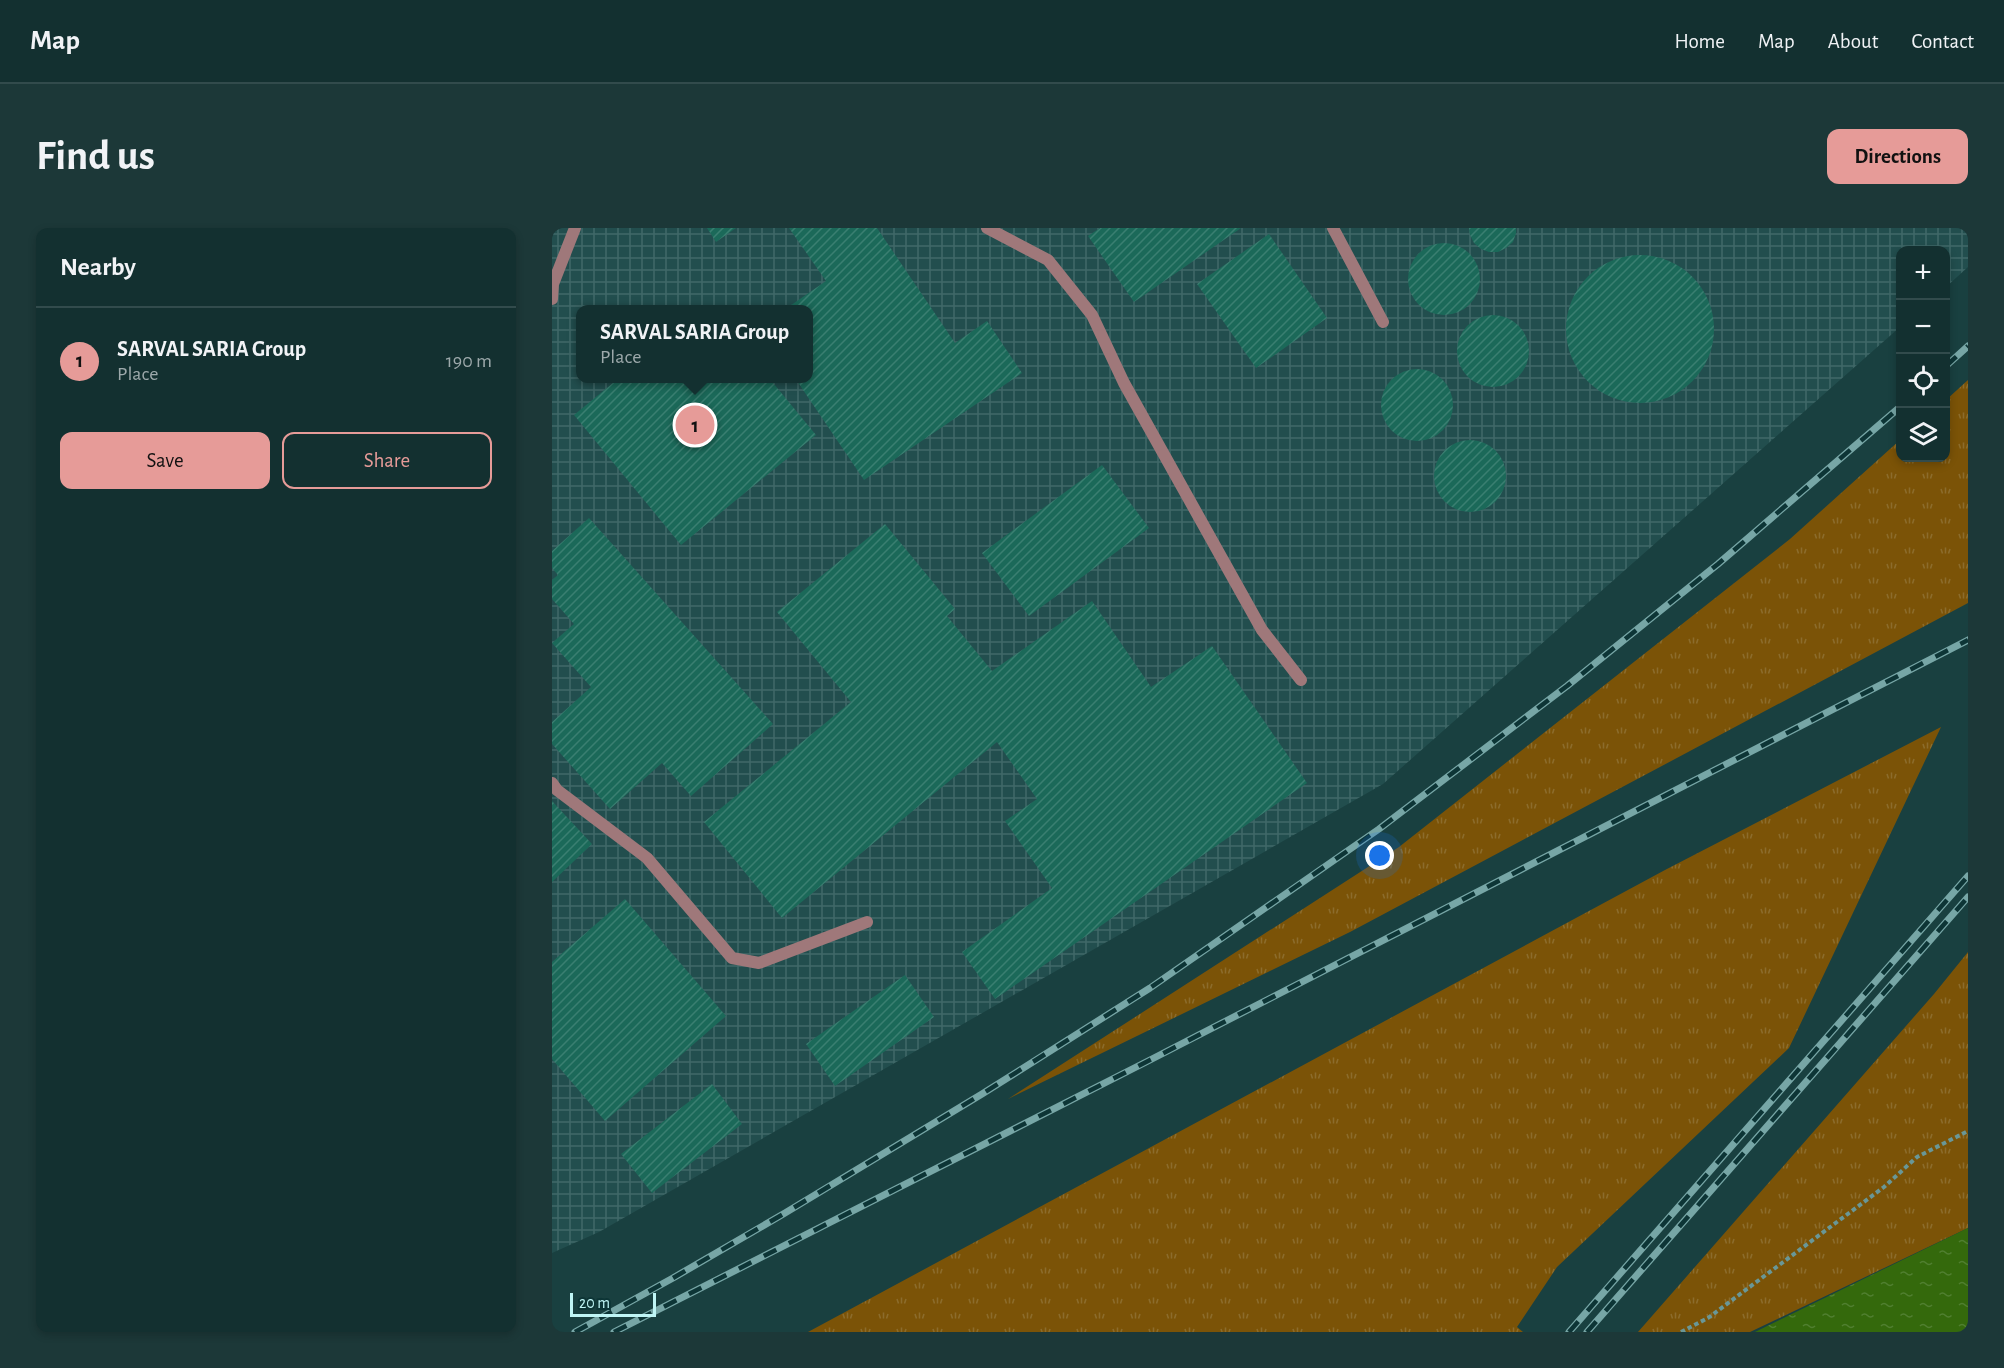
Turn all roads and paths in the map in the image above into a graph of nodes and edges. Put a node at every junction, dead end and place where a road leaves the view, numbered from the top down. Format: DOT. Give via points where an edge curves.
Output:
graph roads {
  1 [pos="575,228"];
  2 [pos="987,228"];
  3 [pos="1334,228"];
  4 [pos="552,299"];
  5 [pos="1383,322"];
  6 [pos="1301,680"];
  7 [pos="552,783"];
  8 [pos="867,922"];
  9 [pos="1968,1131"];
  10 [pos="1682,1332"];
  1 -- 4 [label="lane" via="553,284"];
  2 -- 6 [label="lane" via="1048,260 1092,315 1124,382 1262,630"];
  3 -- 5 [label="lane"];
  7 -- 8 [label="lane" via="556,790 647,858 732,958 759,963"];
  9 -- 10 [label="path" via="1917,1156 1874,1194"];
}
